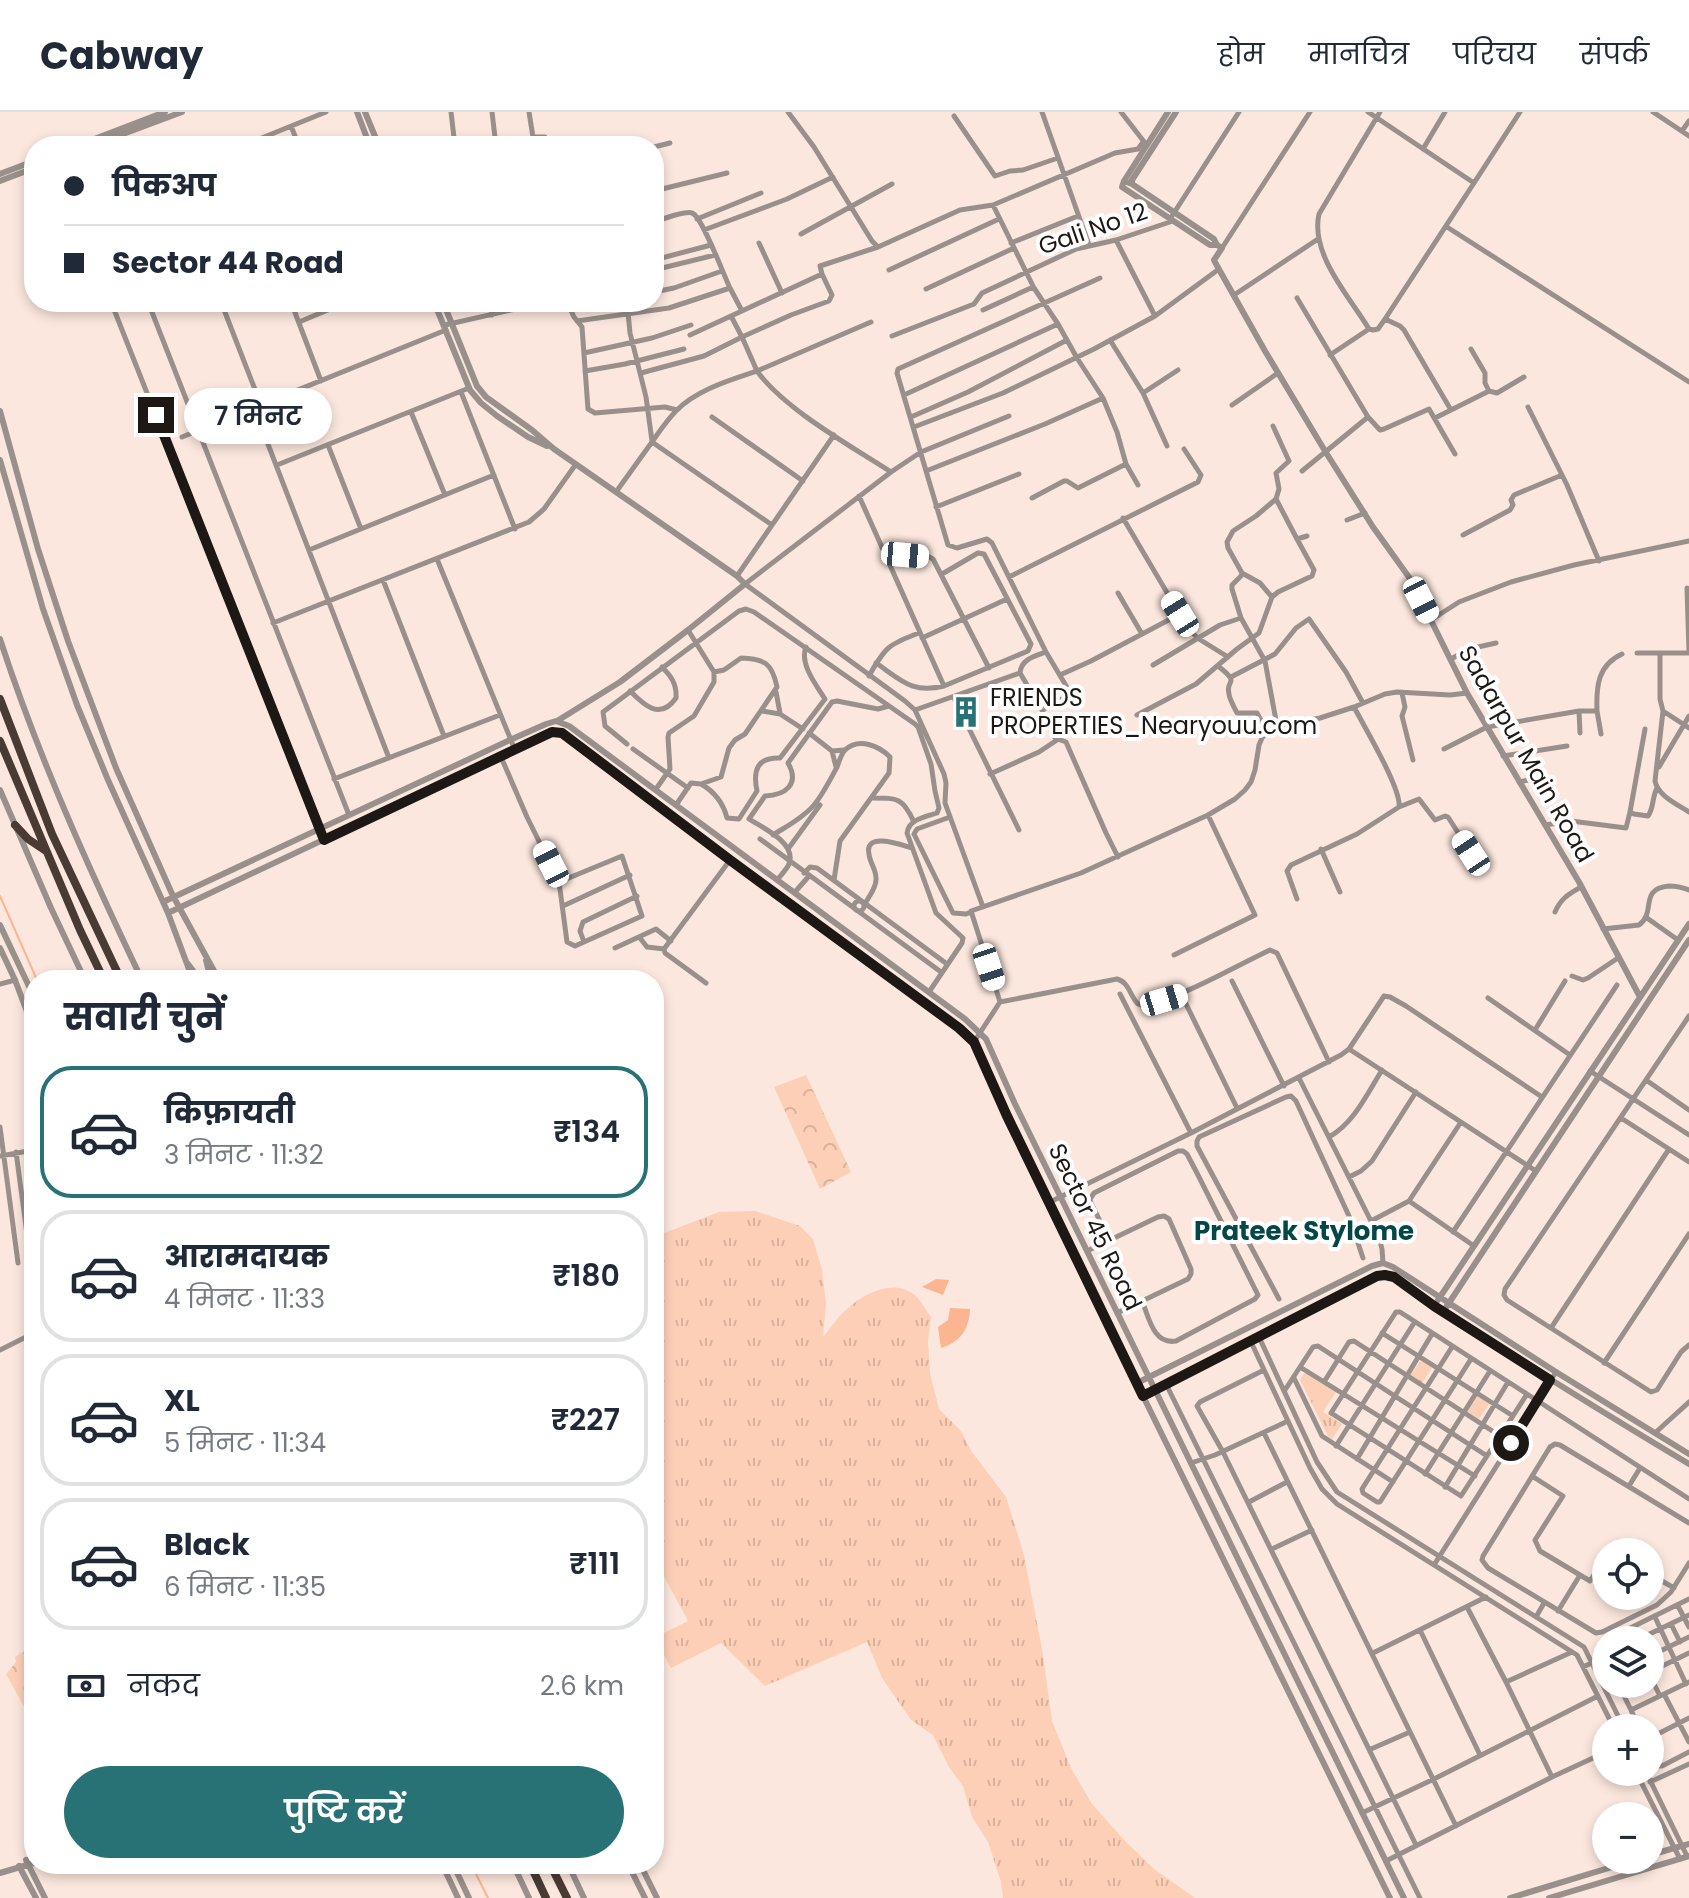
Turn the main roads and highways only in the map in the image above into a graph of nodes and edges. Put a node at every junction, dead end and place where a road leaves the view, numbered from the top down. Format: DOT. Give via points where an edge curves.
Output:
graph roads {
  1 [pos="0,699"];
  2 [pos="0,741"];
  3 [pos="15,825"];
  4 [pos="46,851"];
  5 [pos="99,970"];
  6 [pos="116,970"];
  7 [pos="535,1874"];
  8 [pos="555,1874"];
  9 [pos="546,1898"];
  10 [pos="567,1898"];
  1 -- 6 [label="highway" via="52,834"];
  2 -- 4 [label="highway"];
  3 -- 4 [label="highway"];
  4 -- 5 [label="highway"];
  7 -- 9 [label="highway"];
  8 -- 10 [label="highway"];
}
